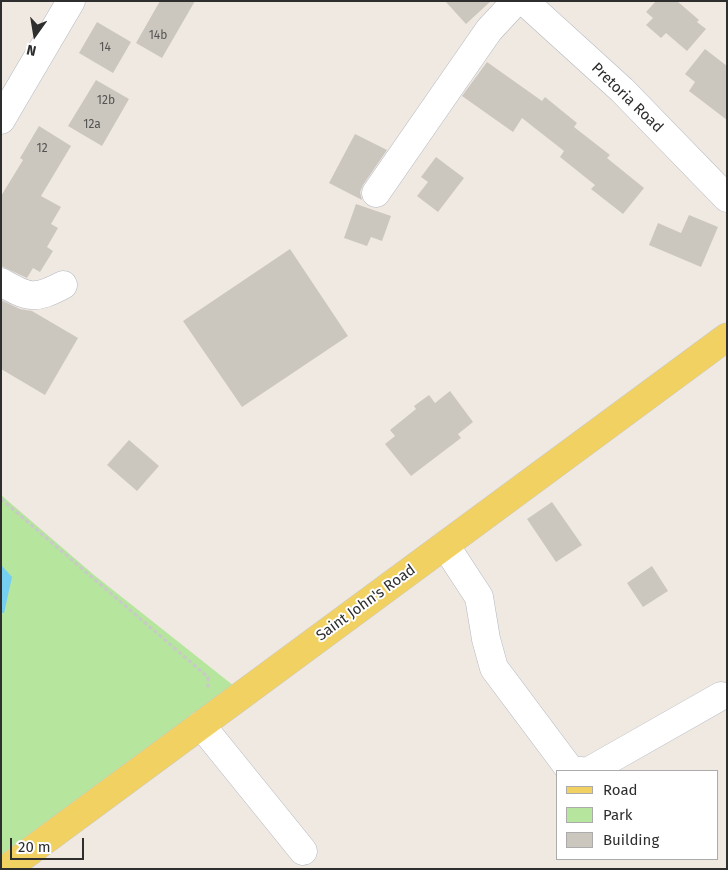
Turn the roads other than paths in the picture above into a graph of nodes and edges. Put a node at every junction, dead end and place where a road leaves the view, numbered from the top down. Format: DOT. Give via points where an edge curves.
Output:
graph roads {
  1 [pos="71,1"];
  2 [pos="516,1"];
  3 [pos="524,1"];
  4 [pos="1,120"];
  5 [pos="376,193"];
  6 [pos="727,198"];
  7 [pos="1,282"];
  8 [pos="63,285"];
  9 [pos="727,337"];
  10 [pos="445,545"];
  11 [pos="719,694"];
  12 [pos="207,720"];
  13 [pos="570,770"];
  14 [pos="591,770"];
  15 [pos="303,851"];
  16 [pos="6,869"];
  1 -- 4 [label="street"];
  2 -- 5 [label="street" via="489,30"];
  3 -- 6 [label="street, Pretoria Road" via="622,90"];
  7 -- 8 [label="street" via="34,297"];
  9 -- 10 [label="main road, Saint John's Road"];
  10 -- 12 [label="main road, Saint John's Road"];
  10 -- 13 [label="street" via="478,597 494,668"];
  11 -- 14 [label="street"];
  12 -- 15 [label="street"];
  12 -- 16 [label="main road, Saint John's Road"];
}
